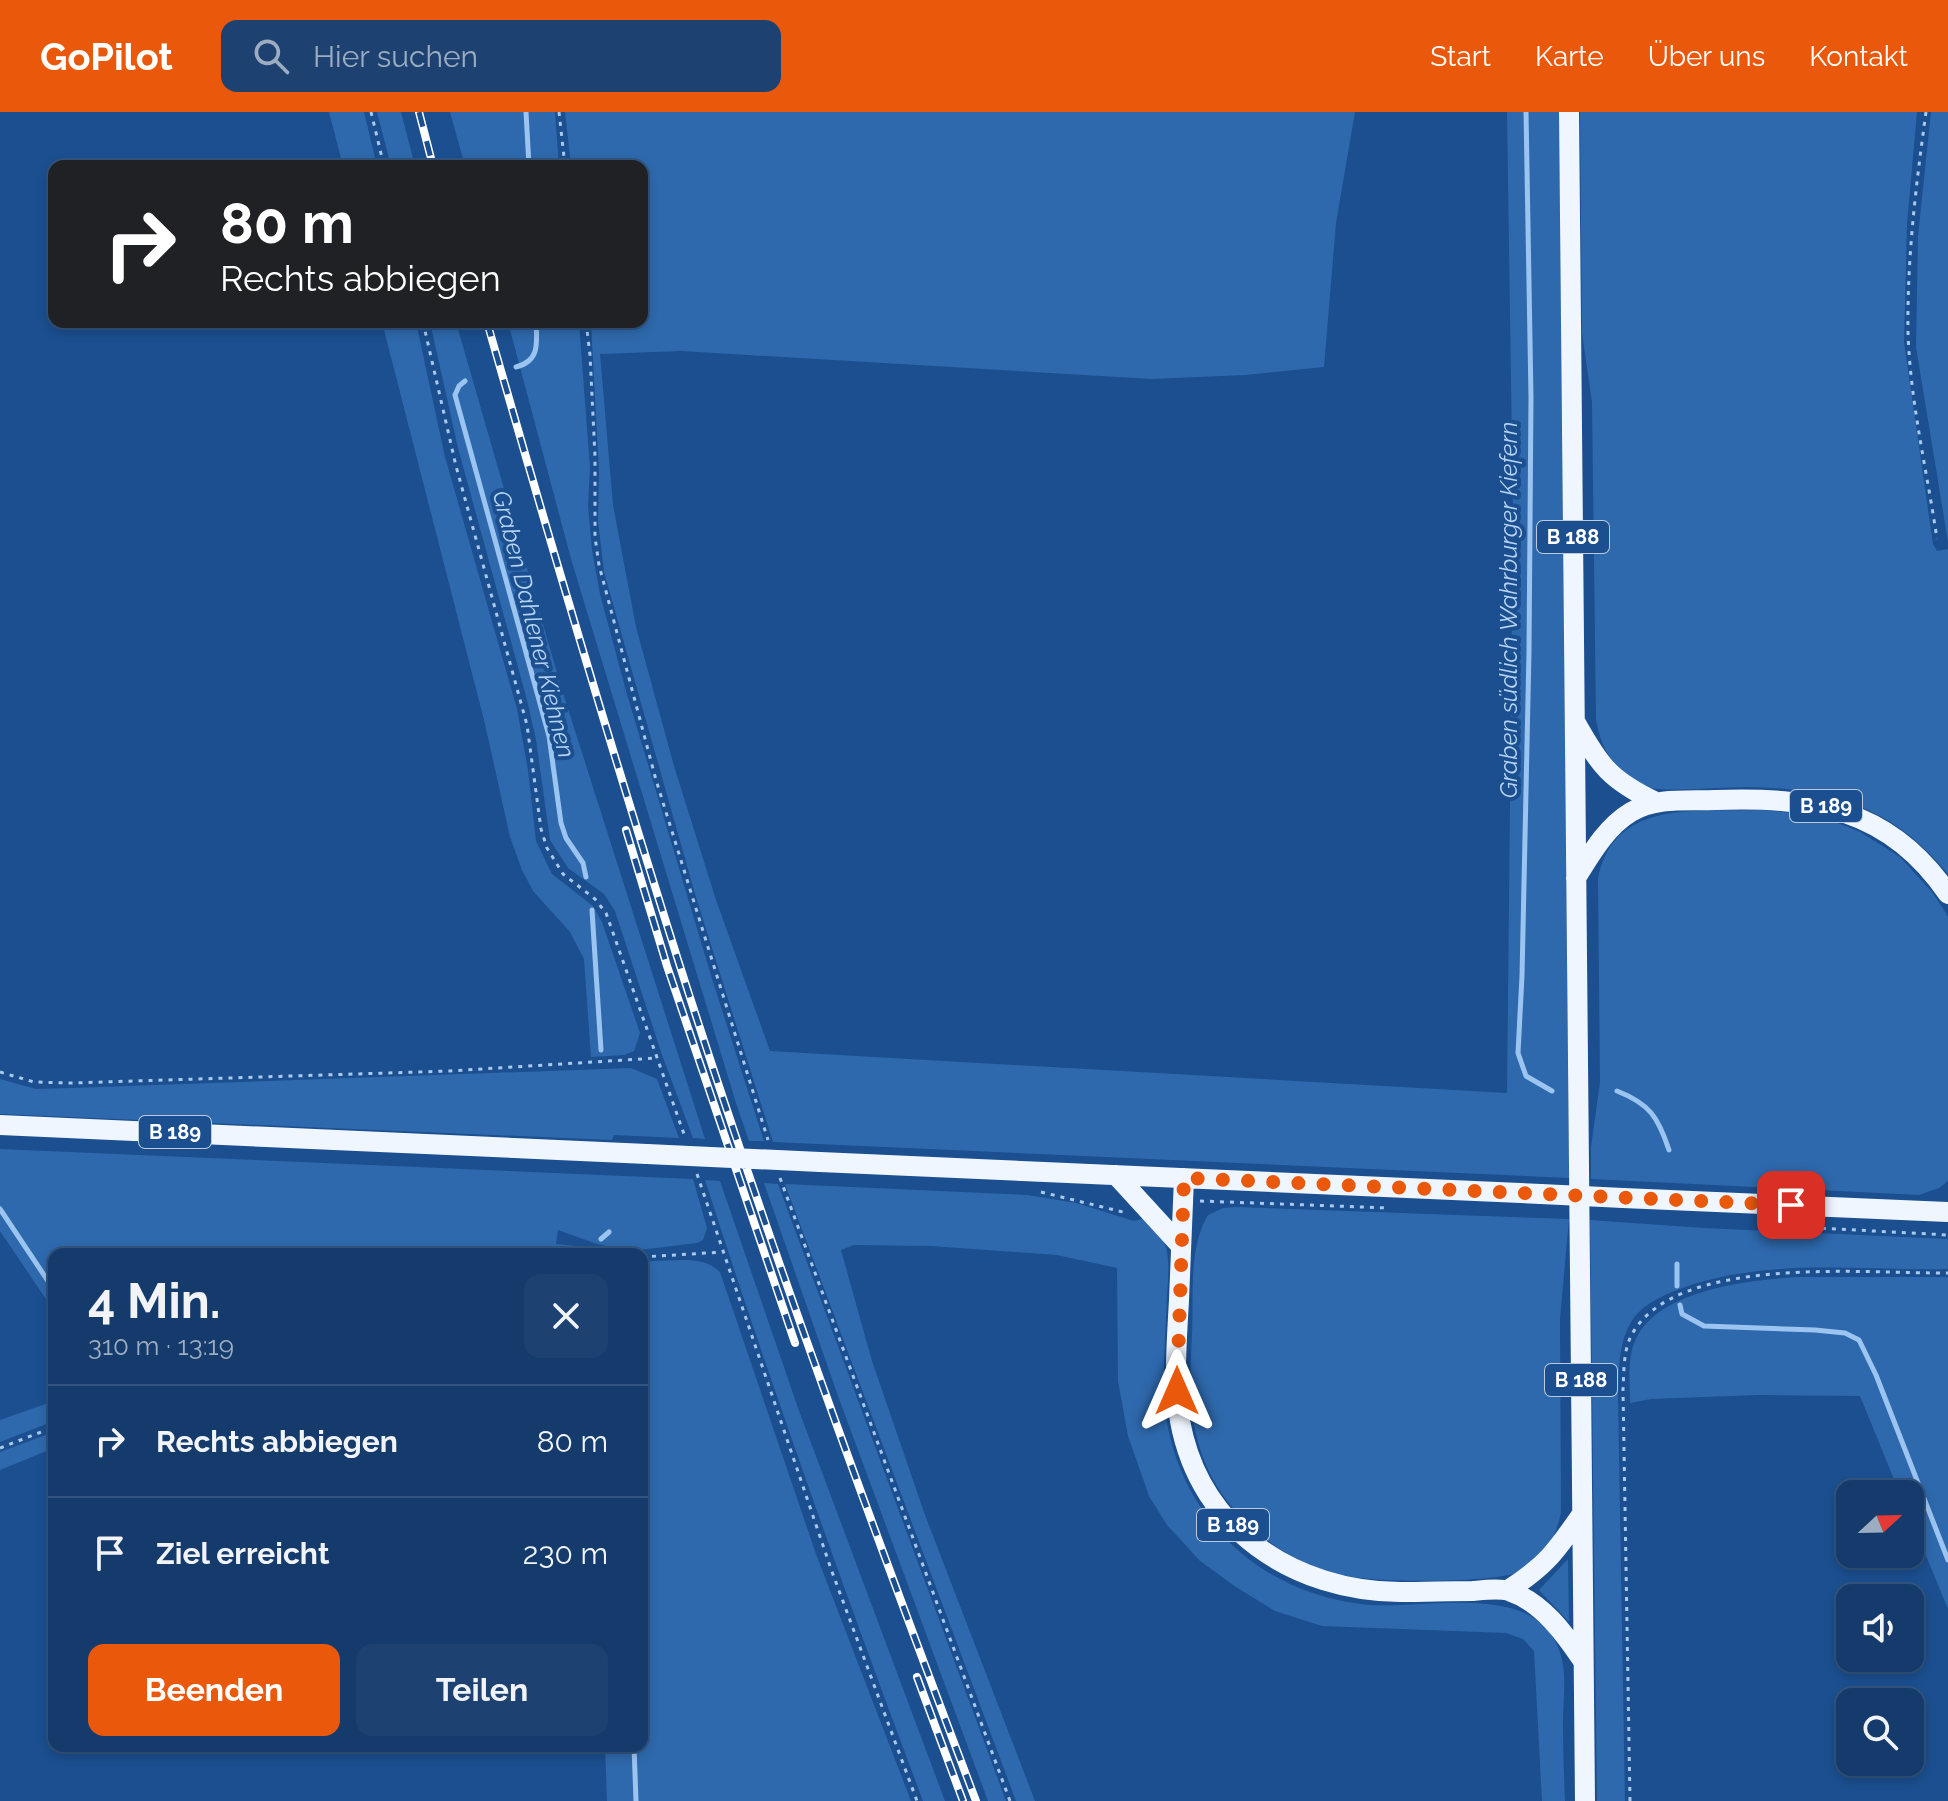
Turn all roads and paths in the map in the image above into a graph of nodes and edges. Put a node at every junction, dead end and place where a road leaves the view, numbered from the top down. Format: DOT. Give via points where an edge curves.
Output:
graph roads {
  1 [pos="371,112"];
  2 [pos="559,112"];
  3 [pos="1569,112"];
  4 [pos="1926,112"];
  5 [pos="383,160"];
  6 [pos="564,160"];
  7 [pos="424,328"];
  8 [pos="587,328"];
  9 [pos="1937,539"];
  10 [pos="1575,720"];
  11 [pos="1656,802"];
  12 [pos="1576,878"];
  13 [pos="1948,894"];
  14 [pos="656,1058"];
  15 [pos="0,1072"];
  16 [pos="0,1125"];
  17 [pos="686,1140"];
  18 [pos="768,1142"];
  19 [pos="695,1167"];
  20 [pos="778,1172"];
  21 [pos="1116,1175"];
  22 [pos="1184,1178"];
  23 [pos="1948,1212"];
  24 [pos="1762,1225"];
  25 [pos="1948,1235"];
  26 [pos="1181,1246"];
  27 [pos="722,1252"];
  28 [pos="648,1257"];
  29 [pos="1948,1273"];
  30 [pos="48,1429"];
  31 [pos="0,1448"];
  32 [pos="1582,1514"];
  33 [pos="1508,1590"];
  34 [pos="1584,1663"];
  35 [pos="917,1801"];
  36 [pos="1010,1801"];
  37 [pos="1585,1801"];
  38 [pos="1630,1801"];
  1 -- 5 [label="path"];
  2 -- 6 [label="path"];
  3 -- 10 [label="main road, B 188"];
  4 -- 9 [label="path" via="1913,207 1908,332"];
  7 -- 14 [label="path" via="527,725 547,848 563,874 606,913"];
  8 -- 18 [label="path" via="599,565 660,794"];
  10 -- 11 [label="main road, B 189" via="1610,775"];
  10 -- 12 [label="main road"];
  11 -- 12 [label="main road, B 189" via="1612,827"];
  11 -- 13 [label="main road, B 189" via="1779,800 1834,808 1898,842"];
  12 -- 32 [label="main road, B 188"];
  14 -- 15 [label="path" via="450,1071 71,1083 34,1082"];
  14 -- 17 [label="path"];
  16 -- 21 [label="main road, B 189, bridge"];
  19 -- 27 [label="path"];
  20 -- 36 [label="path"];
  21 -- 22 [label="main road, B 189"];
  21 -- 26 [label="main road"];
  22 -- 23 [label="main road, B 189, bridge"];
  22 -- 26 [label="main road, B 189"];
  24 -- 25 [label="path"];
  26 -- 33 [label="main road, B 189" via="1180,1421 1201,1480 1233,1525 1277,1561 1333,1584 1387,1592"];
  27 -- 28 [label="path"];
  27 -- 35 [label="path"];
  29 -- 38 [label="path" via="1786,1272 1743,1277 1660,1304 1629,1339 1623,1390"];
  30 -- 31 [label="path"];
  32 -- 33 [label="main road" via="1547,1562"];
  32 -- 34 [label="main road, B 188"];
  33 -- 34 [label="main road" via="1553,1621"];
  34 -- 37 [label="main road, B 188"];
}
